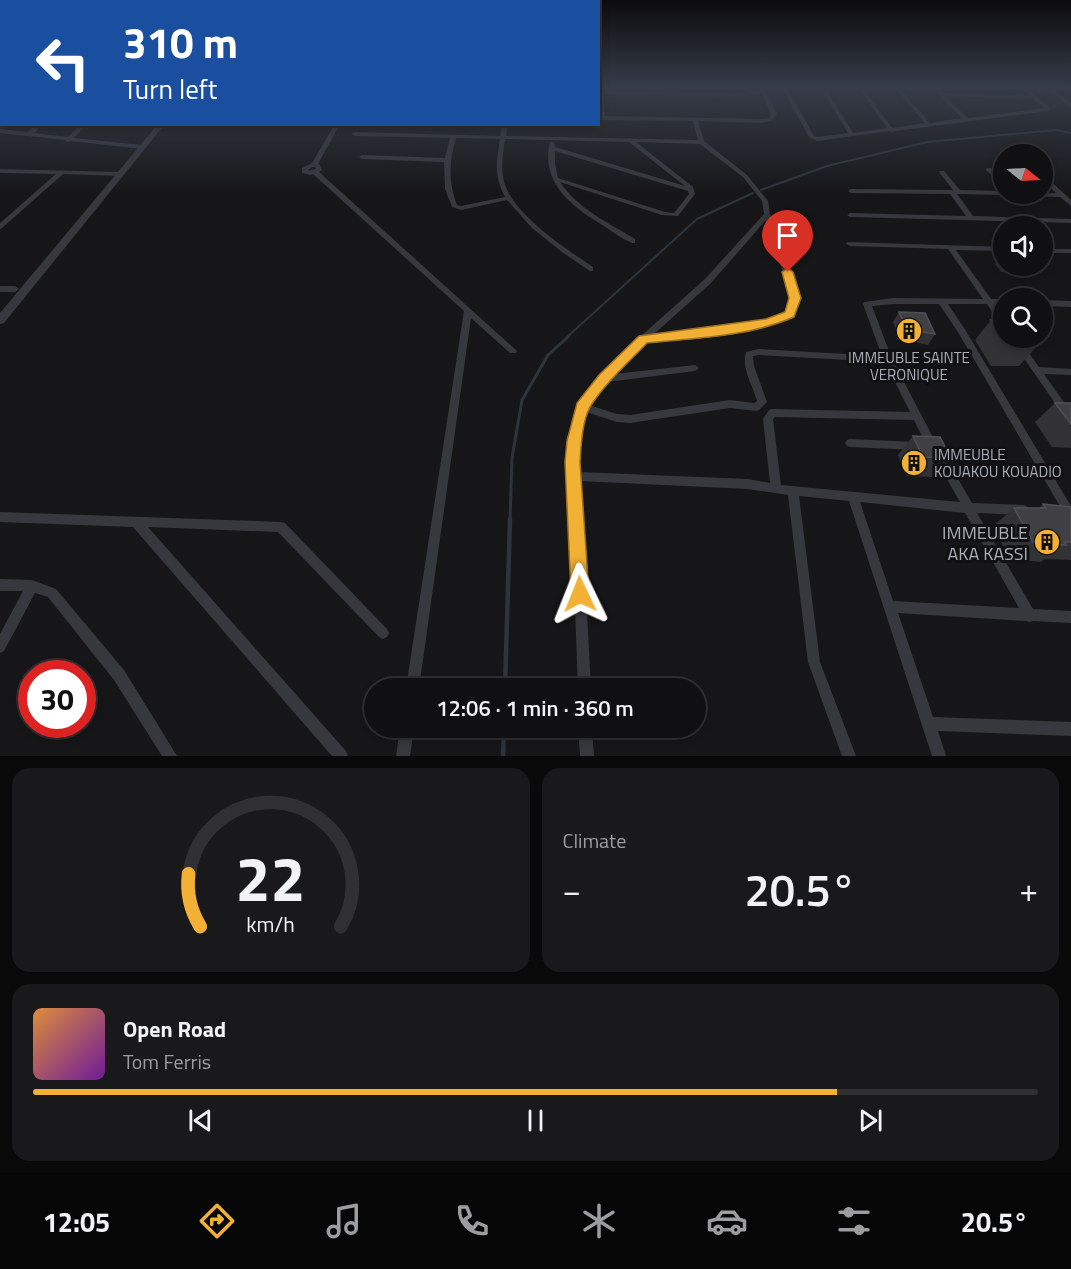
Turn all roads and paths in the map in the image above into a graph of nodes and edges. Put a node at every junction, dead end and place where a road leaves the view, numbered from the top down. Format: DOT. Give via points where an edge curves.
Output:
graph roads {
  1 [pos="696,123"];
  2 [pos="805,123"];
  3 [pos="845,123"];
  4 [pos="886,123"];
  5 [pos="938,123"];
  6 [pos="929,125"];
  7 [pos="39,126"];
  8 [pos="83,126"];
  9 [pos="153,126"];
  10 [pos="160,126"];
  11 [pos="337,126"];
  12 [pos="505,126"];
  13 [pos="0,130"];
  14 [pos="892,131"];
  15 [pos="29,134"];
  16 [pos="355,134"];
  17 [pos="852,135"];
  18 [pos="453,138"];
  19 [pos="503,139"];
  20 [pos="68,140"];
  21 [pos="630,140"];
  22 [pos="701,142"];
  23 [pos="552,144"];
  24 [pos="138,147"];
  25 [pos="362,157"];
  26 [pos="446,160"];
  27 [pos="988,169"];
  28 [pos="942,172"];
  29 [pos="2,173"];
  30 [pos="61,173"];
  31 [pos="117,174"];
  32 [pos="993,174"];
  33 [pos="556,179"];
  34 [pos="1053,186"];
  35 [pos="691,190"];
  36 [pos="851,191"];
  37 [pos="955,192"];
  38 [pos="993,193"];
  39 [pos="1053,195"];
  40 [pos="1062,195"];
  41 [pos="509,198"];
  42 [pos="1071,204"];
  43 [pos="767,214"];
  44 [pos="850,215"];
  45 [pos="971,218"];
  46 [pos="1071,220"];
  47 [pos="0,227"];
  48 [pos="632,241"];
  49 [pos="850,244"];
  50 [pos="950,247"];
  51 [pos="993,249"];
  52 [pos="1053,251"];
  53 [pos="1071,251"];
  54 [pos="590,269"];
  55 [pos="0,289"];
  56 [pos="15,289"];
  57 [pos="942,302"];
  58 [pos="989,302"];
  59 [pos="993,302"];
  60 [pos="1053,303"];
  61 [pos="1071,304"];
  62 [pos="0,307"];
  63 [pos="993,308"];
  64 [pos="468,311"];
  65 [pos="0,320"];
  66 [pos="643,339"];
  67 [pos="1021,348"];
  68 [pos="513,351"];
  69 [pos="888,359"];
  70 [pos="694,368"];
  71 [pos="1036,370"];
  72 [pos="1071,372"];
  73 [pos="604,379"];
  74 [pos="582,407"];
  75 [pos="916,416"];
  76 [pos="1071,419"];
  77 [pos="850,443"];
  78 [pos="934,447"];
  79 [pos="575,476"];
  80 [pos="777,488"];
  81 [pos="793,491"];
  82 [pos="853,498"];
  83 [pos="968,508"];
  84 [pos="1036,511"];
  85 [pos="1066,512"];
  86 [pos="0,517"];
  87 [pos="136,522"];
  88 [pos="0,585"];
  89 [pos="32,586"];
  90 [pos="890,607"];
  91 [pos="1030,616"];
  92 [pos="1071,617"];
  93 [pos="383,633"];
  94 [pos="0,647"];
  95 [pos="414,678"];
  96 [pos="584,678"];
  97 [pos="928,724"];
  98 [pos="1071,729"];
  99 [pos="406,738"];
  100 [pos="586,738"];
  101 [pos="170,756"];
  102 [pos="341,756"];
  103 [pos="403,756"];
  104 [pos="587,756"];
  105 [pos="849,756"];
  106 [pos="939,756"];
  1 -- 22 [label="street"];
  2 -- 17 [label="street" via="813,138"];
  3 -- 17 [label="street"];
  4 -- 14 [label="street"];
  5 -- 6 [label="street"];
  6 -- 14 [label="street"];
  7 -- 15 [label="street"];
  8 -- 20 [label="street"];
  9 -- 24 [label="street"];
  10 -- 24 [label="street"];
  11 -- 64 [label="street" via="315,169"];
  12 -- 19 [label="street"];
  13 -- 15 [label="street"];
  14 -- 17 [label="street"];
  15 -- 20 [label="street"];
  16 -- 18 [label="street"];
  18 -- 19 [label="street"];
  18 -- 26 [label="street"];
  19 -- 23 [label="street"];
  19 -- 41 [label="street" via="499,173"];
  20 -- 24 [label="street"];
  21 -- 22 [label="street"];
  21 -- 23 [label="street"];
  21 -- 35 [label="street"];
  22 -- 43 [label="street" via="745,176 765,201"];
  23 -- 33 [label="street"];
  23 -- 35 [label="street"];
  24 -- 31 [label="street"];
  25 -- 26 [label="street"];
  26 -- 41 [label="street" via="447,190 454,206"];
  27 -- 32 [label="street"];
  28 -- 37 [label="street"];
  29 -- 30 [label="street"];
  30 -- 31 [label="street"];
  30 -- 47 [label="street"];
  31 -- 56 [label="street"];
  31 -- 65 [label="street"];
  33 -- 35 [label="street" via="671,216 676,215"];
  33 -- 48 [label="street" via="576,204"];
  34 -- 40 [label="street"];
  36 -- 37 [label="street"];
  37 -- 38 [label="street"];
  37 -- 45 [label="street"];
  39 -- 40 [label="street"];
  40 -- 42 [label="street"];
  41 -- 54 [label="street" via="533,224"];
  43 -- 66 [label="street" via="708,281"];
  43 -- 66 [label="street" via="795,298 790,314 768,323 717,332"];
  44 -- 45 [label="street"];
  45 -- 46 [label="street"];
  49 -- 50 [label="street"];
  50 -- 51 [label="street"];
  50 -- 58 [label="street"];
  52 -- 53 [label="street"];
  55 -- 56 [label="street"];
  56 -- 62 [label="street"];
  57 -- 58 [label="street"];
  57 -- 69 [label="street" via="893,300 867,304"];
  57 -- 85 [label="street"];
  58 -- 59 [label="street"];
  58 -- 63 [label="street"];
  60 -- 61 [label="street"];
  64 -- 68 [label="street"];
  64 -- 95 [label="street"];
  66 -- 73 [label="street"];
  67 -- 71 [label="street"];
  69 -- 74 [label="street" via="749,354 748,362 762,402 756,407 730,404 630,419"];
  69 -- 75 [label="street"];
  70 -- 73 [label="street"];
  71 -- 72 [label="street"];
  71 -- 76 [label="street"];
  73 -- 74 [label="street"];
  74 -- 79 [label="street" via="574,441"];
  75 -- 78 [label="street"];
  75 -- 80 [label="street" via="772,413 768,419"];
  77 -- 78 [label="street"];
  78 -- 83 [label="street"];
  79 -- 80 [label="street"];
  79 -- 96 [label="street"];
  80 -- 81 [label="street"];
  81 -- 82 [label="street"];
  81 -- 105 [label="street" via="814,662"];
  82 -- 83 [label="street"];
  82 -- 90 [label="street"];
  83 -- 84 [label="street"];
  83 -- 91 [label="street"];
  86 -- 87 [label="street"];
  87 -- 93 [label="street" via="281,527"];
  87 -- 102 [label="street"];
  88 -- 89 [label="street"];
  89 -- 94 [label="street"];
  89 -- 101 [label="street" via="52,593 119,675"];
  90 -- 91 [label="street"];
  90 -- 97 [label="street"];
  91 -- 92 [label="street"];
  97 -- 98 [label="street"];
  97 -- 106 [label="street"];
  99 -- 103 [label="street"];
  100 -- 104 [label="street"];
}
